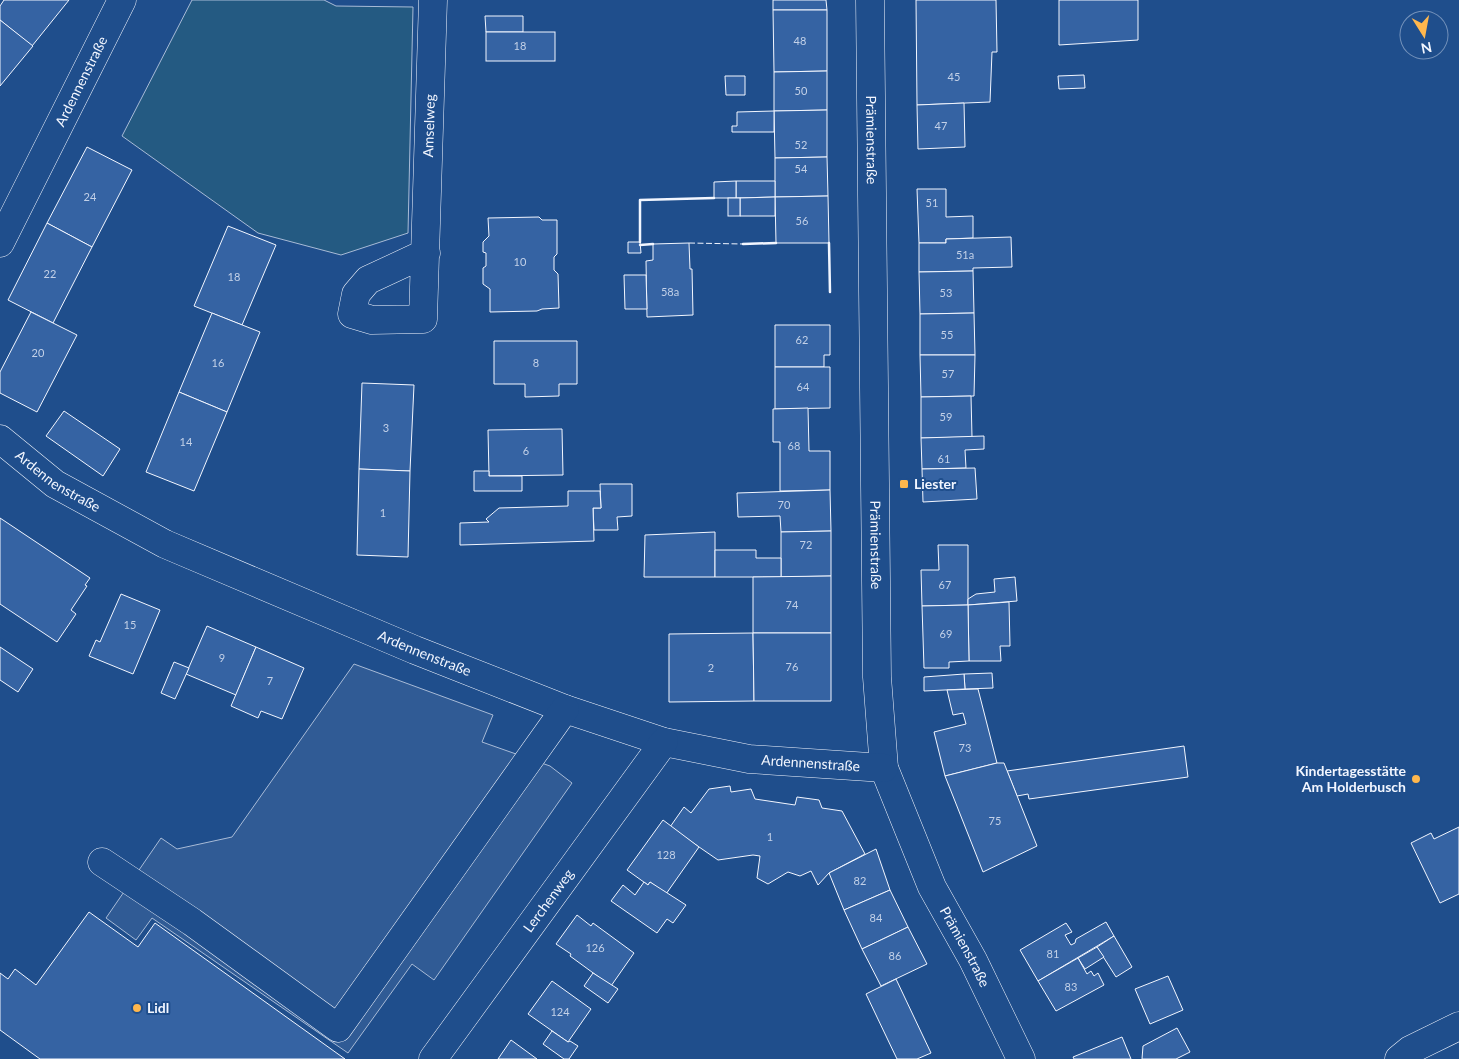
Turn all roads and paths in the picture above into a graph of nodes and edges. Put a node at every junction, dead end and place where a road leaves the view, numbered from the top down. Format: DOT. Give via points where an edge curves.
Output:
graph roads {
  1 [pos="122,0"];
  2 [pos="433,0"];
  3 [pos="870,0"];
  4 [pos="0,243"];
  5 [pos="426,253"];
  6 [pos="0,439"];
  7 [pos="565,709"];
  8 [pos="664,742"];
  9 [pos="884,768"];
  10 [pos="102,862"];
  11 [pos="1459,1026"];
  12 [pos="433,1059"];
  13 [pos="1020,1059"];
  14 [pos="1399,1059"];
  1 -- 4 [label="street, Ardennenstraße"];
  2 -- 5 [label="street, Amselweg"];
  3 -- 9 [label="street, Prämienstraße" via="877,677"];
  6 -- 7 [label="street, Ardennenstraße" via="55,484 165,544 415,650"];
  7 -- 8 [label="street, Ardennenstraße"];
  7 -- 10 [label="street" via="338,1028 192,922"];
  8 -- 9 [label="street, Ardennenstraße" via="749,759"];
  8 -- 12 [label="street, Lerchenweg"];
  9 -- 13 [label="street, Prämienstraße" via="932,887 973,960"];
  11 -- 14 [label="street" via="1410,1050"];
}
